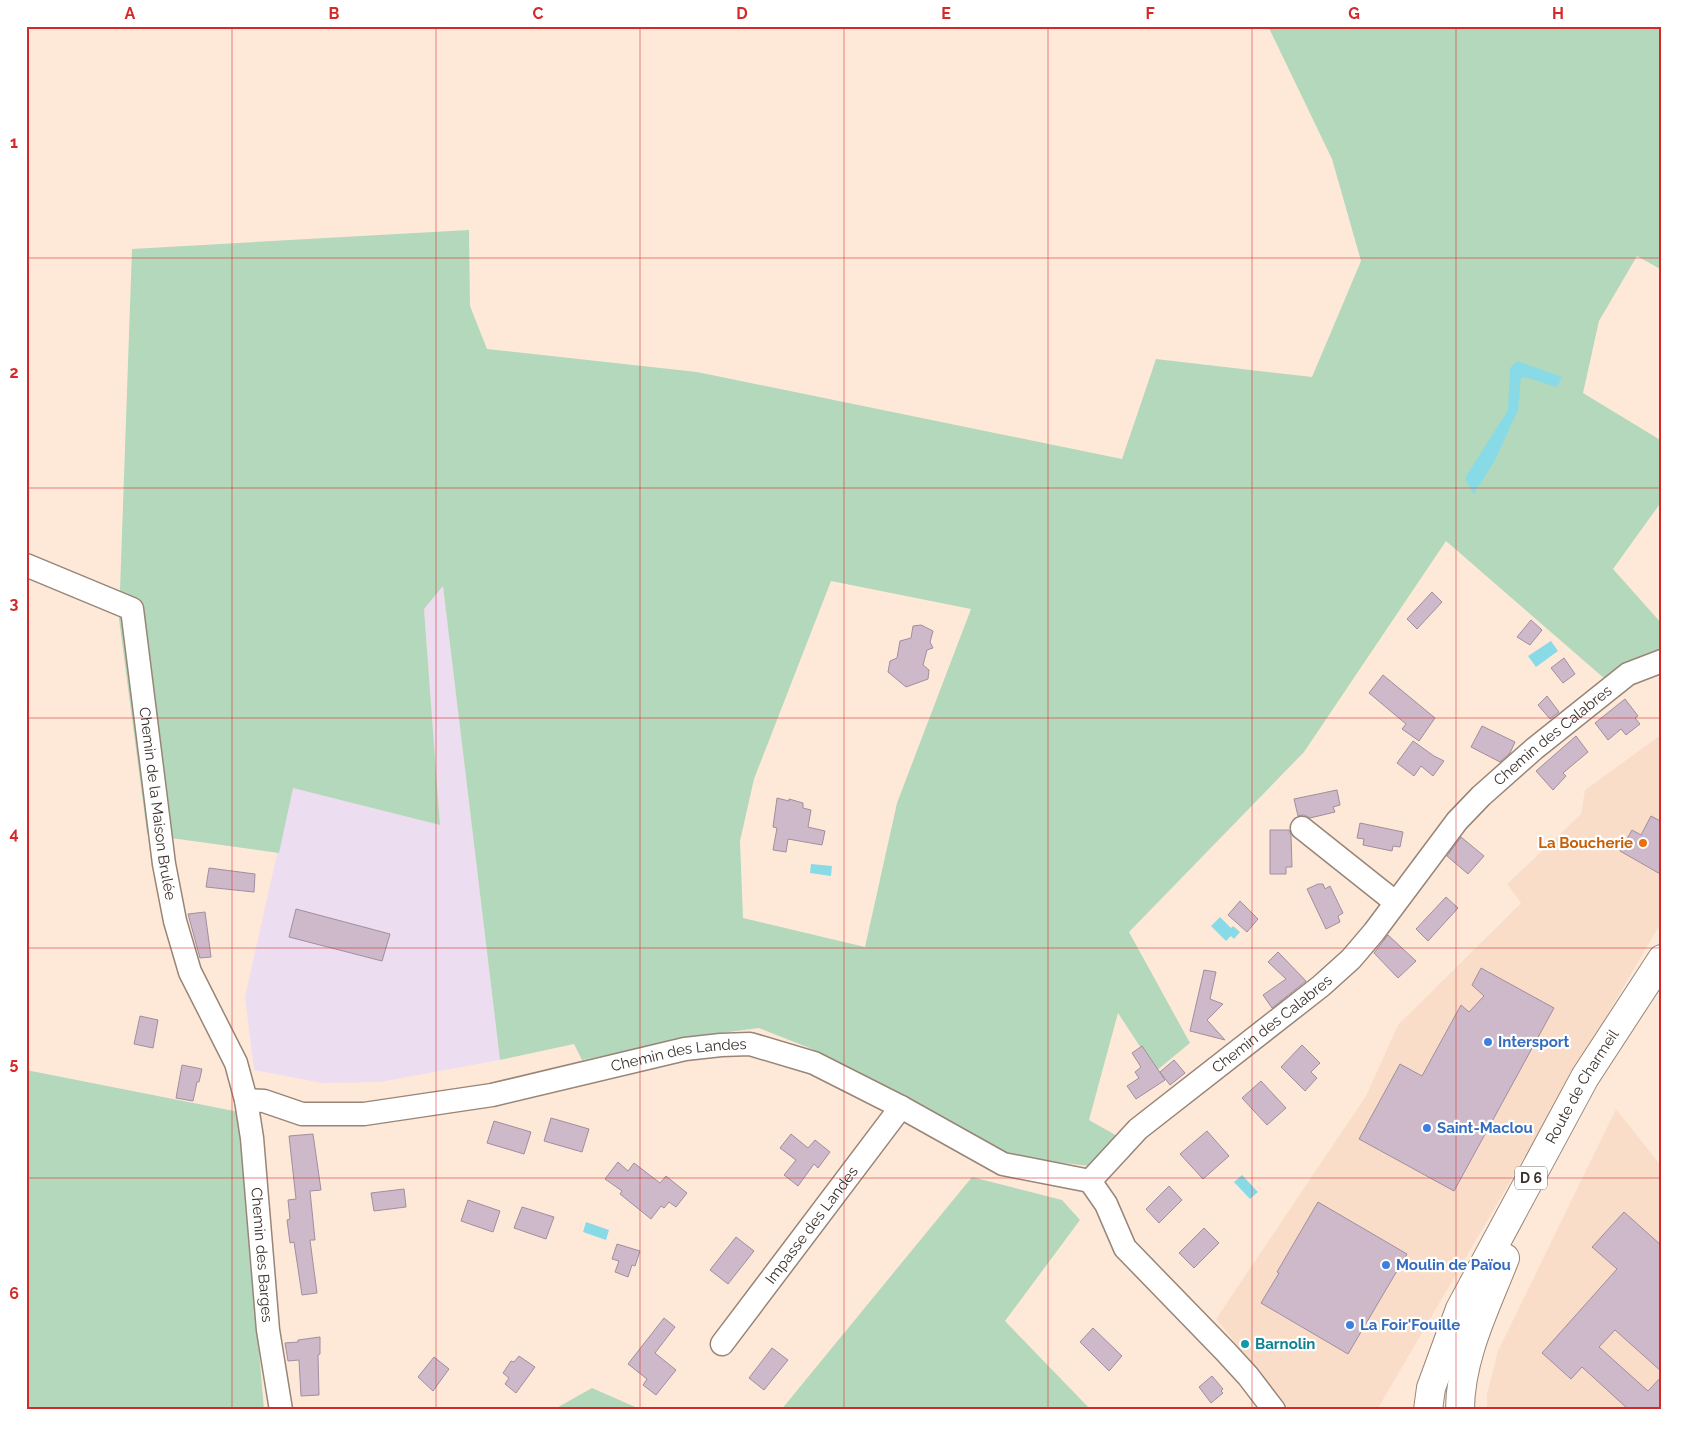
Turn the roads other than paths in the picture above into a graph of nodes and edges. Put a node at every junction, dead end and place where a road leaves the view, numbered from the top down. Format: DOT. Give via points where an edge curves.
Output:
graph roads {
  1 [pos="26,564"];
  2 [pos="1662,661"];
  3 [pos="1302,828"];
  4 [pos="1395,902"];
  5 [pos="1662,960"];
  6 [pos="246,1100"];
  7 [pos="901,1107"];
  8 [pos="1090,1181"];
  9 [pos="1504,1258"];
  10 [pos="722,1344"];
  11 [pos="281,1410"];
  12 [pos="1274,1410"];
  13 [pos="1428,1410"];
  14 [pos="1446,1410"];
  15 [pos="1460,1410"];
  1 -- 6 [label="street, Chemin de la Maison Brulée" via="132,609 164,864 175,921 190,972 236,1063"];
  2 -- 4 [label="street, Chemin des Calabres" via="1628,674 1481,796 1457,820"];
  3 -- 4 [label="street"];
  4 -- 8 [label="street, Chemin des Calabres" via="1351,959 1327,981 1138,1129"];
  5 -- 9 [label="main road, Route de Charmeil / D 6" via="1630,1028"];
  5 -- 13 [label="main road, Route de Charmeil / D 6" via="1585,1078 1460,1309 1431,1388"];
  6 -- 7 [label="street, Chemin des Landes" via="264,1101 302,1114 364,1114 492,1095 685,1049 750,1044 814,1063"];
  6 -- 11 [label="street, Chemin des Barges" via="268,1330"];
  7 -- 8 [label="street, Chemin des Landes" via="1003,1164"];
  7 -- 10 [label="street, Impasse des Landes"];
  8 -- 12 [label="street" via="1106,1204 1125,1248 1237,1364"];
  9 -- 14 [label="main road, Route de Charmeil / D 6" via="1458,1341"];
  9 -- 15 [label="main road" via="1470,1349 1460,1390"];
}
